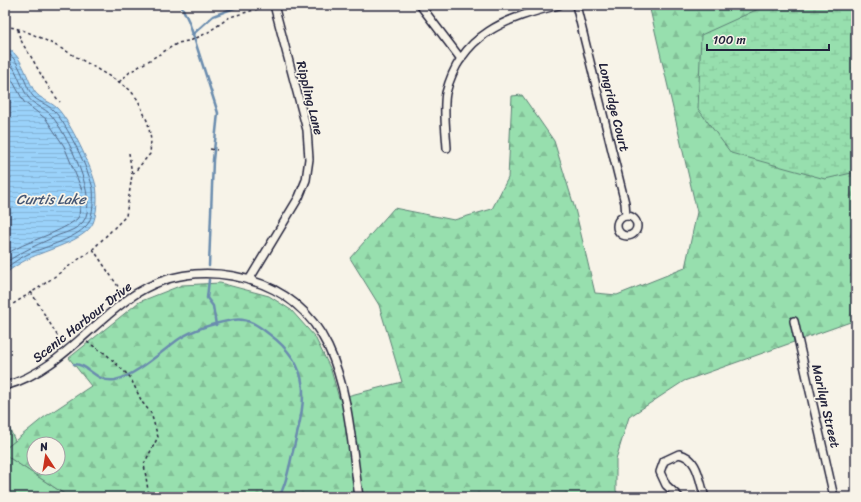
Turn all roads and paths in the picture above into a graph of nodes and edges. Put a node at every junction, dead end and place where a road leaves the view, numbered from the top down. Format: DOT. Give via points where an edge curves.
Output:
graph roads {
  1 [pos="265,5"];
  2 [pos="274,5"];
  3 [pos="420,5"];
  4 [pos="560,5"];
  5 [pos="576,5"];
  6 [pos="5,27"];
  7 [pos="18,29"];
  8 [pos="461,59"];
  9 [pos="119,82"];
  10 [pos="60,102"];
  11 [pos="446,148"];
  12 [pos="210,149"];
  13 [pos="217,150"];
  14 [pos="129,153"];
  15 [pos="132,175"];
  16 [pos="626,216"];
  17 [pos="93,249"];
  18 [pos="249,280"];
  19 [pos="31,292"];
  20 [pos="127,300"];
  21 [pos="5,309"];
  22 [pos="794,321"];
  23 [pos="82,346"];
  24 [pos="68,350"];
  25 [pos="5,386"];
  26 [pos="149,497"];
  27 [pos="359,497"];
  28 [pos="679,497"];
  29 [pos="705,497"];
  30 [pos="834,497"];
  1 -- 9 [label="path" via="230,17 207,33 160,53"];
  2 -- 18 [label="street, Rippling Lane" via="306,130 309,159 306,180 299,197"];
  3 -- 8 [label="street"];
  4 -- 8 [label="street" via="505,21 479,38"];
  5 -- 16 [label="street, Longridge Court" via="626,202"];
  6 -- 7 [label="path"];
  7 -- 9 [label="path" via="44,40"];
  7 -- 10 [label="path" via="27,53 49,90"];
  8 -- 11 [label="street" via="446,94"];
  9 -- 15 [label="path" via="138,100 148,123 151,140 150,154"];
  12 -- 13 [label="path"];
  14 -- 15 [label="path"];
  15 -- 17 [label="path" via="126,216"];
  17 -- 19 [label="path"];
  17 -- 20 [label="path"];
  18 -- 20 [label="street, Scenic Harbour Drive" via="214,273 193,274 158,283"];
  18 -- 27 [label="street, Scenic Harbour Drive" via="275,291 293,304 310,319 327,343 341,377"];
  19 -- 21 [label="path"];
  19 -- 24 [label="path"];
  20 -- 24 [label="street, Scenic Harbour Drive"];
  22 -- 30 [label="street, Marilyn Street"];
  23 -- 26 [label="path" via="87,342 92,344 117,364 130,377 142,402 151,413 158,436 144,464"];
  24 -- 25 [label="street, Scenic Harbour Drive" via="41,371"];
  28 -- 29 [label="street" via="666,485 660,472 664,461 678,454 687,457 696,467"];
}
